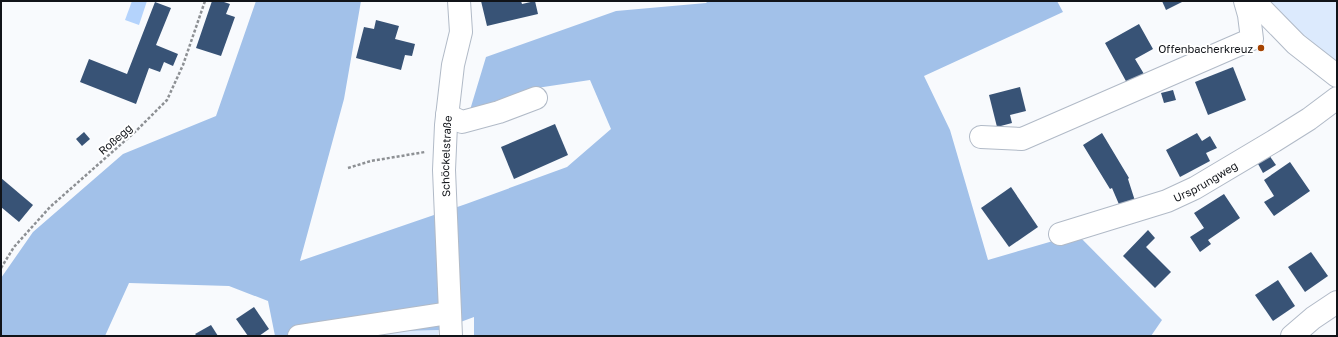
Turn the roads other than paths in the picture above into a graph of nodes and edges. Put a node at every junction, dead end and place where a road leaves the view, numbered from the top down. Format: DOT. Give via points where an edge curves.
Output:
graph roads {
  1 [pos="459,1"];
  2 [pos="1245,1"];
  3 [pos="1254,1"];
  4 [pos="1337,76"];
  5 [pos="536,98"];
  6 [pos="1337,98"];
  7 [pos="447,115"];
  8 [pos="981,137"];
  9 [pos="1060,234"];
  10 [pos="1337,302"];
  11 [pos="449,313"];
  12 [pos="299,336"];
  13 [pos="451,336"];
  14 [pos="1292,336"];
  1 -- 7 [label="street, Schöckelstraße" via="461,32 453,65"];
  2 -- 8 [label="street" via="1252,39 1022,139"];
  3 -- 4 [label="street" via="1296,44"];
  5 -- 7 [label="street" via="462,122"];
  6 -- 9 [label="street, Ursprungweg" via="1245,159 1195,188 1167,201"];
  7 -- 11 [label="street, Schöckelstraße" via="444,170"];
  10 -- 14 [label="street"];
  11 -- 12 [label="street"];
  11 -- 13 [label="street, Schöckelstraße"];
}
